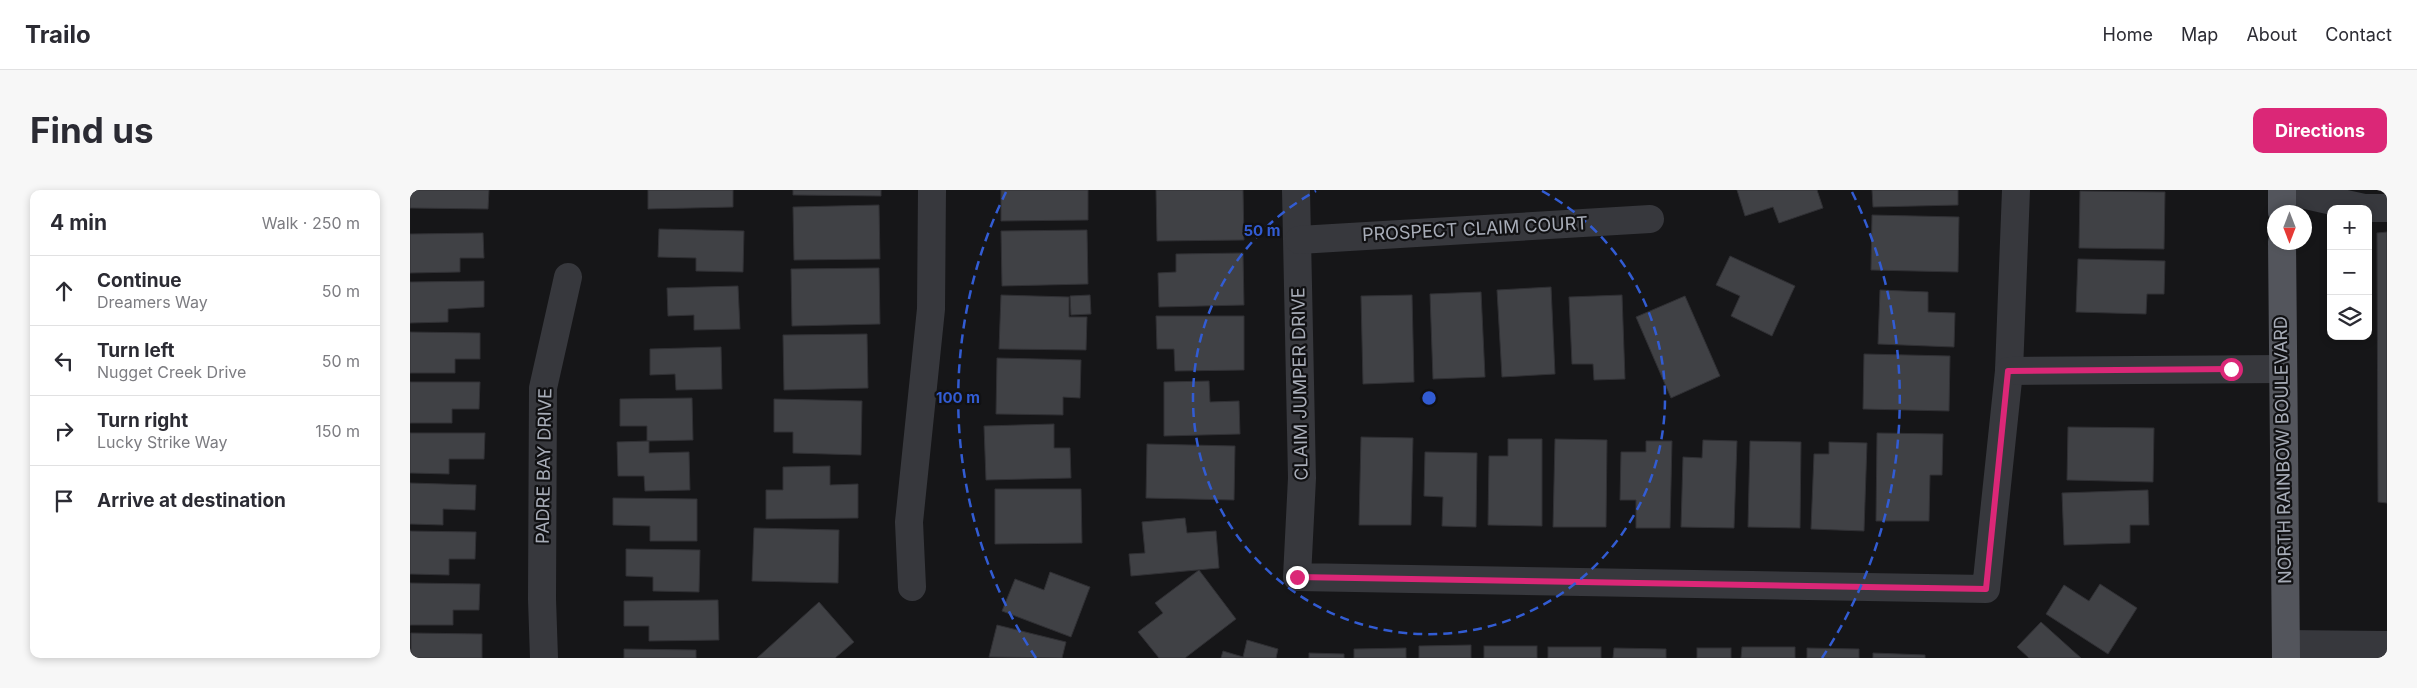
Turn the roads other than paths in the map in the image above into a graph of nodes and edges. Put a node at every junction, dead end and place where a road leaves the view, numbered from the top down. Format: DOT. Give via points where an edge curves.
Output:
graph roads {
  1 [pos="932,190"];
  2 [pos="1296,190"];
  3 [pos="2016,190"];
  4 [pos="2282,190"];
  5 [pos="2282,205"];
  6 [pos="2387,208"];
  7 [pos="1650,219"];
  8 [pos="1299,240"];
  9 [pos="2282,250"];
  10 [pos="568,277"];
  11 [pos="2282,369"];
  12 [pos="2008,371"];
  13 [pos="912,587"];
  14 [pos="2387,644"];
  15 [pos="2286,651"];
  16 [pos="544,658"];
  1 -- 13 [label="street" via="931,308 909,522"];
  2 -- 8 [label="street, CLAIM JUMPER DRIVE"];
  3 -- 12 [label="street"];
  4 -- 5 [label="main road"];
  4 -- 6 [label="street" via="2364,208"];
  7 -- 8 [label="street, PROSPECT CLAIM COURT"];
  8 -- 12 [label="street, CLAIM JUMPER DRIVE" via="1302,478 1297,577 1986,589"];
  9 -- 11 [label="main road, NORTH RAINBOW BOULEVARD"];
  10 -- 16 [label="street, PADRE BAY DRIVE" via="543,388"];
  11 -- 12 [label="street"];
  11 -- 15 [label="main road, NORTH RAINBOW BOULEVARD"];
  14 -- 15 [label="street"];
}
